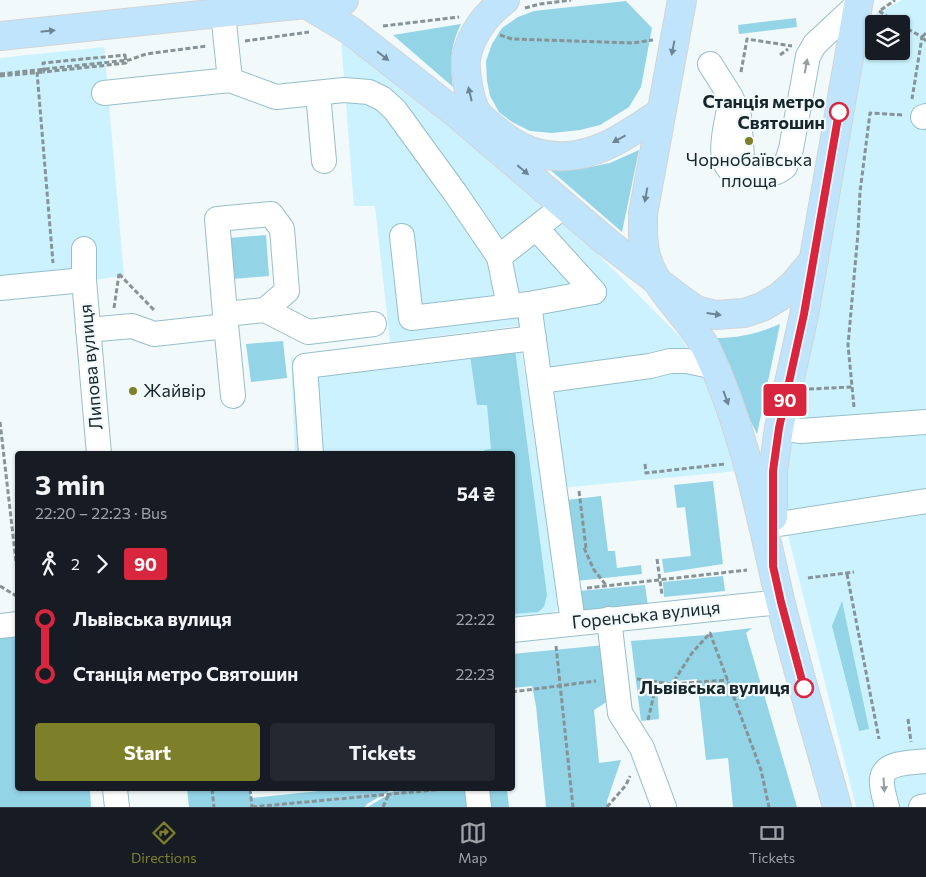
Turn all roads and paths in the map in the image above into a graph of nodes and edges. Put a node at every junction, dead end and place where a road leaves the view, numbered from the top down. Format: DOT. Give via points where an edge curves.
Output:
graph roads {
  1 [pos="344,0"];
  2 [pos="571,0"];
  3 [pos="682,0"];
  4 [pos="894,0"];
  5 [pos="858,2"];
  6 [pos="306,4"];
  7 [pos="512,5"];
  8 [pos="223,13"];
  9 [pos="884,15"];
  10 [pos="460,17"];
  11 [pos="379,26"];
  12 [pos="910,30"];
  13 [pos="492,32"];
  14 [pos="926,33"];
  15 [pos="0,36"];
  16 [pos="922,37"];
  17 [pos="926,41"];
  18 [pos="792,46"];
  19 [pos="653,49"];
  20 [pos="146,54"];
  21 [pos="125,60"];
  22 [pos="710,64"];
  23 [pos="43,70"];
  24 [pos="37,72"];
  25 [pos="0,75"];
  26 [pos="230,80"];
  27 [pos="104,93"];
  28 [pos="318,93"];
  29 [pos="733,101"];
  30 [pos="660,113"];
  31 [pos="917,113"];
  32 [pos="324,161"];
  33 [pos="565,205"];
  34 [pos="536,228"];
  35 [pos="402,236"];
  36 [pos="84,249"];
  37 [pos="499,257"];
  38 [pos="814,260"];
  39 [pos="84,280"];
  40 [pos="658,282"];
  41 [pos="55,283"];
  42 [pos="0,288"];
  43 [pos="519,305"];
  44 [pos="266,310"];
  45 [pos="113,311"];
  46 [pos="159,316"];
  47 [pos="225,320"];
  48 [pos="689,323"];
  49 [pos="374,324"];
  50 [pos="88,330"];
  51 [pos="534,338"];
  52 [pos="670,361"];
  53 [pos="715,367"];
  54 [pos="540,381"];
  55 [pos="852,387"];
  56 [pos="808,389"];
  57 [pos="233,396"];
  58 [pos="0,422"];
  59 [pos="926,422"];
  60 [pos="856,427"];
  61 [pos="779,428"];
  62 [pos="99,451"];
  63 [pos="311,451"];
  64 [pos="645,464"];
  65 [pos="731,464"];
  66 [pos="580,491"];
  67 [pos="926,501"];
  68 [pos="772,525"];
  69 [pos="15,553"];
  70 [pos="658,559"];
  71 [pos="760,568"];
  72 [pos="854,572"];
  73 [pos="847,574"];
  74 [pos="808,578"];
  75 [pos="660,580"];
  76 [pos="0,586"];
  77 [pos="607,586"];
  78 [pos="568,590"];
  79 [pos="15,595"];
  80 [pos="781,602"];
  81 [pos="664,613"];
  82 [pos="609,619"];
  83 [pos="573,623"];
  84 [pos="15,624"];
  85 [pos="0,626"];
  86 [pos="515,630"];
  87 [pos="556,646"];
  88 [pos="908,719"];
  89 [pos="879,739"];
  90 [pos="911,742"];
  91 [pos="642,748"];
  92 [pos="926,761"];
  93 [pos="115,791"];
  94 [pos="212,791"];
  95 [pos="250,791"];
  96 [pos="423,791"];
  97 [pos="477,791"];
  98 [pos="389,794"];
  99 [pos="926,806"];
  100 [pos="117,807"];
  101 [pos="214,807"];
  102 [pos="252,807"];
  103 [pos="382,807"];
  104 [pos="479,807"];
  105 [pos="573,807"];
  106 [pos="607,807"];
  107 [pos="664,807"];
  108 [pos="769,807"];
  109 [pos="837,807"];
  110 [pos="887,807"];
  111 [pos="922,807"];
  1 -- 6 [label="main road"];
  2 -- 7 [label="path"];
  3 -- 30 [label="main road, one-way"];
  4 -- 9 [label="path" via="878,11"];
  29 -- 5 [label="street, one-way" via="724,139 724,161 728,169 738,174 757,176 785,167 808,56 815,44"];
  5 -- 38 [label="main road"];
  6 -- 8 [label="main road"];
  6 -- 33 [label="main road, one-way" via="351,31"];
  30 -- 7 [label="main road, one-way" via="618,141 576,155 535,154 508,140 478,114 470,96 466,60 470,43 486,17"];
  15 -- 8 [label="main road, one-way"];
  8 -- 26 [label="street"];
  10 -- 11 [label="path"];
  12 -- 16 [label="path"];
  13 -- 19 [label="path" via="512,40 632,43 654,40"];
  14 -- 16 [label="path"];
  16 -- 17 [label="path"];
  16 -- 31 [label="path"];
  18 -- 29 [label="path" via="747,39"];
  20 -- 21 [label="path"];
  21 -- 23 [label="path" via="126,63"];
  21 -- 23 [label="path" via="125,55 43,63"];
  22 -- 29 [label="street"];
  23 -- 24 [label="path"];
  23 -- 25 [label="path"];
  24 -- 25 [label="path"];
  24 -- 41 [label="path"];
  26 -- 27 [label="street"];
  26 -- 28 [label="street" via="276,97"];
  28 -- 32 [label="street"];
  28 -- 37 [label="street" via="369,92 383,99 395,110"];
  30 -- 40 [label="main road, one-way" via="643,214 647,260"];
  31 -- 55 [label="path" via="870,113 848,345"];
  33 -- 34 [label="street"];
  33 -- 40 [label="main road"];
  34 -- 37 [label="street"];
  34 -- 43 [label="street" via="594,292"];
  35 -- 43 [label="street" via="411,318"];
  36 -- 39 [label="street, Липова вулиця"];
  37 -- 43 [label="street"];
  40 -- 38 [label="main road, one-way" via="696,310 715,316 744,313 779,297"];
  38 -- 61 [label="main road"];
  39 -- 41 [label="street"];
  39 -- 50 [label="street, Липова вулиця"];
  40 -- 48 [label="main road"];
  41 -- 42 [label="street"];
  43 -- 51 [label="street"];
  44 -- 47 [label="street"];
  44 -- 47 [label="street" via="287,291 282,229 271,214 217,220"];
  44 -- 49 [label="street" via="308,332"];
  45 -- 46 [label="path" via="119,274"];
  47 -- 50 [label="street" via="154,334 132,326"];
  47 -- 57 [label="street"];
  48 -- 52 [label="street" via="680,349"];
  48 -- 53 [label="main road" via="701,338"];
  50 -- 62 [label="street, Липова вулиця"];
  51 -- 54 [label="street"];
  51 -- 63 [label="street" via="305,366"];
  52 -- 53 [label="street"];
  52 -- 54 [label="street"];
  53 -- 71 [label="main road, one-way" via="751,472"];
  54 -- 78 [label="street"];
  55 -- 56 [label="path"];
  55 -- 60 [label="path"];
  58 -- 69 [label="path"];
  59 -- 60 [label="street"];
  60 -- 61 [label="street" via="801,431"];
  61 -- 68 [label="main road" via="773,471"];
  64 -- 65 [label="path" via="646,473"];
  66 -- 77 [label="path" via="587,552 594,570"];
  67 -- 68 [label="street"];
  68 -- 71 [label="main road"];
  70 -- 75 [label="path"];
  71 -- 75 [label="path"];
  71 -- 80 [label="main road"];
  72 -- 73 [label="path"];
  73 -- 74 [label="path"];
  73 -- 89 [label="path"];
  75 -- 77 [label="path"];
  75 -- 81 [label="path"];
  76 -- 79 [label="path"];
  77 -- 78 [label="path"];
  78 -- 83 [label="street"];
  80 -- 81 [label="street, Горенська вулиця"];
  80 -- 109 [label="main road"];
  81 -- 82 [label="street, Горенська вулиця"];
  82 -- 83 [label="street, Горенська вулиця"];
  82 -- 91 [label="street" via="620,713"];
  83 -- 86 [label="street, Горенська вулиця"];
  84 -- 85 [label="street"];
  87 -- 105 [label="path"];
  88 -- 90 [label="path"];
  91 -- 106 [label="path" via="626,785"];
  91 -- 107 [label="street"];
  91 -- 108 [label="path" via="655,690 672,684 710,633 760,770"];
  92 -- 110 [label="street, one-way" via="893,766 885,771 882,780"];
  93 -- 100 [label="street"];
  94 -- 101 [label="path"];
  95 -- 102 [label="path"];
  96 -- 98 [label="path"];
  97 -- 104 [label="street"];
  98 -- 102 [label="path"];
  98 -- 103 [label="path"];
  99 -- 111 [label="street"];
}
